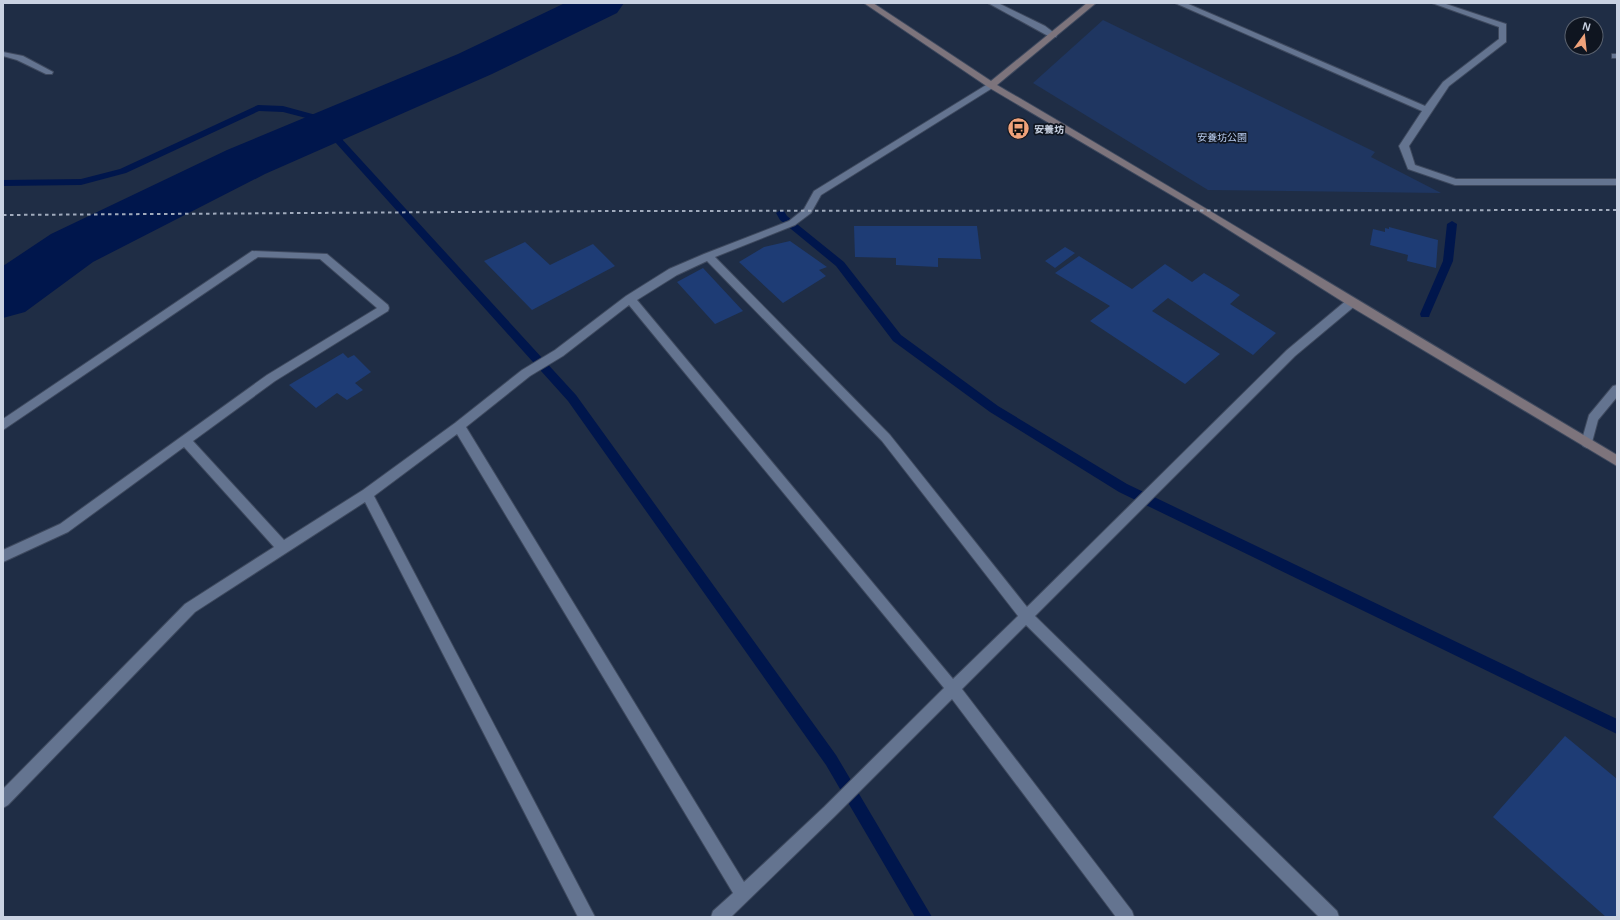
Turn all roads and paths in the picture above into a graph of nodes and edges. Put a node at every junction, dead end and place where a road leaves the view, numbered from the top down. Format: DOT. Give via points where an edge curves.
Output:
graph roads {
  1 [pos="868,3"];
  2 [pos="992,3"];
  3 [pos="1092,3"];
  4 [pos="1179,3"];
  5 [pos="1436,3"];
  6 [pos="1053,35"];
  7 [pos="3,54"];
  8 [pos="49,72"];
  9 [pos="991,85"];
  10 [pos="1427,110"];
  11 [pos="1617,182"];
  12 [pos="708,256"];
  13 [pos="630,299"];
  14 [pos="1352,302"];
  15 [pos="1617,389"];
  16 [pos="3,425"];
  17 [pos="459,426"];
  18 [pos="185,440"];
  19 [pos="1587,443"];
  20 [pos="1617,461"];
  21 [pos="367,494"];
  22 [pos="283,548"];
  23 [pos="3,556"];
  24 [pos="1026,616"];
  25 [pos="953,689"];
  26 [pos="3,800"];
  27 [pos="742,893"];
  28 [pos="587,917"];
  29 [pos="718,917"];
  30 [pos="1126,917"];
  31 [pos="1332,917"];
  1 -- 9 [label="street"];
  2 -- 6 [label="street"];
  3 -- 6 [label="street"];
  4 -- 10 [label="street"];
  5 -- 10 [label="street" via="1504,26 1503,40 1446,84"];
  6 -- 9 [label="street"];
  7 -- 8 [label="street" via="20,58"];
  9 -- 12 [label="street" via="817,193 808,211 792,223"];
  9 -- 14 [label="street" via="1205,211"];
  10 -- 11 [label="street" via="1404,146 1411,167 1455,182"];
  12 -- 13 [label="street" via="673,272"];
  12 -- 24 [label="street" via="886,438"];
  13 -- 17 [label="street" via="559,353 526,373"];
  13 -- 25 [label="street"];
  14 -- 19 [label="street"];
  14 -- 24 [label="street" via="1292,353"];
  15 -- 19 [label="street" via="1593,418"];
  16 -- 18 [label="street" via="256,253 323,256 384,308 271,378"];
  17 -- 21 [label="street"];
  17 -- 27 [label="street"];
  18 -- 22 [label="street"];
  18 -- 23 [label="street" via="64,528"];
  19 -- 20 [label="street"];
  21 -- 22 [label="street"];
  21 -- 28 [label="street"];
  22 -- 26 [label="street" via="190,608"];
  24 -- 25 [label="street"];
  24 -- 31 [label="street"];
  25 -- 27 [label="street" via="829,812"];
  25 -- 30 [label="street"];
  27 -- 29 [label="street"];
}
